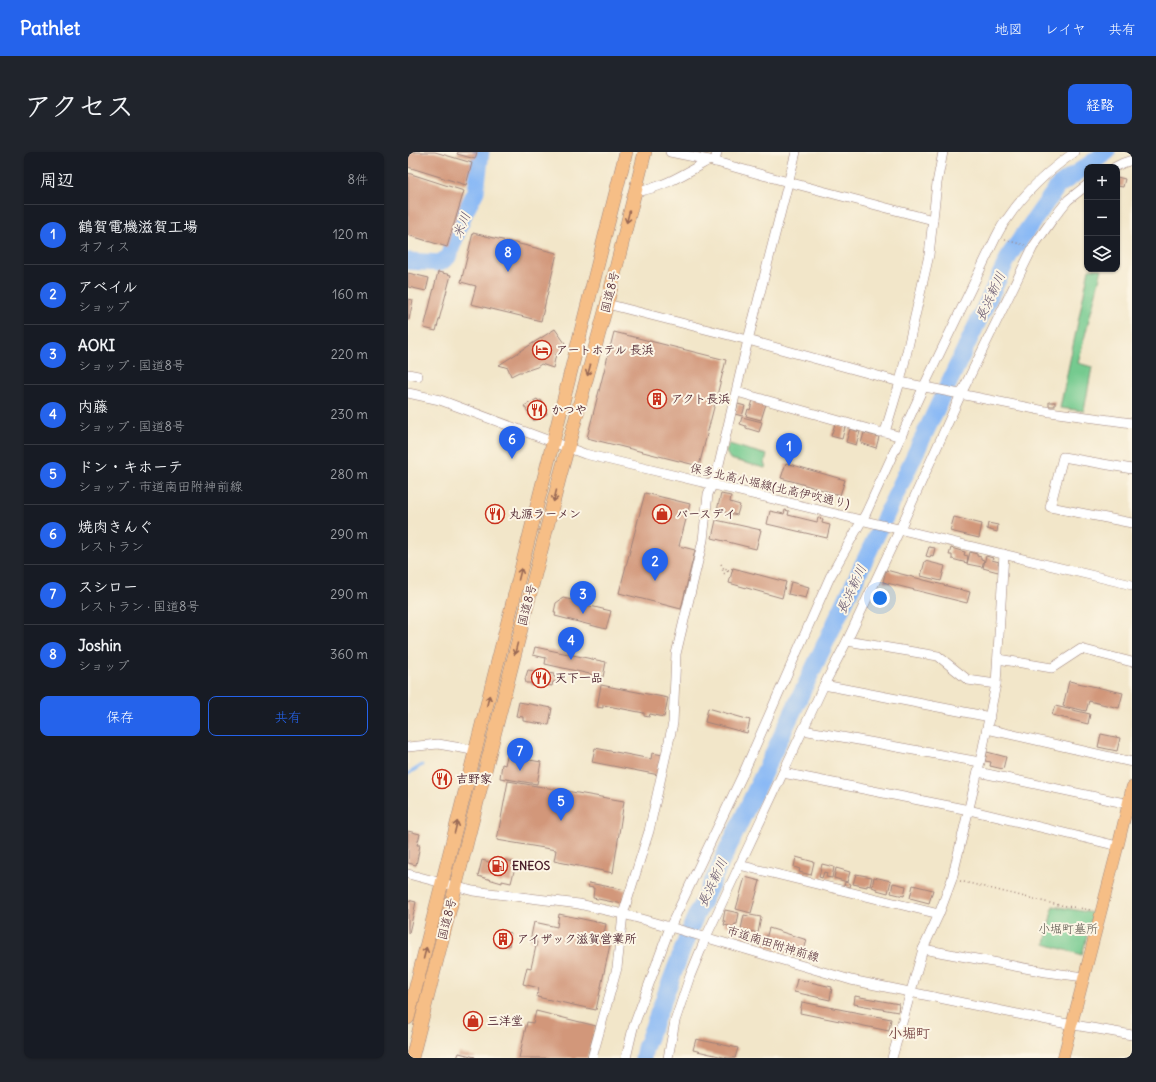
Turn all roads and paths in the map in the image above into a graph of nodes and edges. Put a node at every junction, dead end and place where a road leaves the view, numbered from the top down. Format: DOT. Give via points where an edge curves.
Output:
graph roads {
  1 [pos="626,152"];
  2 [pos="645,152"];
  3 [pos="670,152"];
  4 [pos="717,152"];
  5 [pos="796,152"];
  6 [pos="943,152"];
  7 [pos="1075,152"];
  8 [pos="1132,160"];
  9 [pos="712,161"];
  10 [pos="1120,165"];
  11 [pos="788,182"];
  12 [pos="1084,187"];
  13 [pos="634,192"];
  14 [pos="933,220"];
  15 [pos="1000,238"];
  16 [pos="1030,246"];
  17 [pos="608,304"];
  18 [pos="748,340"];
  19 [pos="408,374"];
  20 [pos="418,376"];
  21 [pos="900,382"];
  22 [pos="926,387"];
  23 [pos="737,392"];
  24 [pos="408,393"];
  25 [pos="959,394"];
  26 [pos="1132,423"];
  27 [pos="885,432"];
  28 [pos="901,437"];
  29 [pos="553,442"];
  30 [pos="569,448"];
  31 [pos="1132,469"];
  32 [pos="712,485"];
  33 [pos="864,521"];
  34 [pos="1132,523"];
  35 [pos="897,529"];
  36 [pos="1004,554"];
  37 [pos="721,564"];
  38 [pos="732,567"];
  39 [pos="724,569"];
  40 [pos="728,570"];
  41 [pos="1132,585"];
  42 [pos="847,641"];
  43 [pos="998,660"];
  44 [pos="1132,662"];
  45 [pos="996,684"];
  46 [pos="824,685"];
  47 [pos="990,716"];
  48 [pos="987,729"];
  49 [pos="803,730"];
  50 [pos="408,747"];
  51 [pos="475,752"];
  52 [pos="980,762"];
  53 [pos="1132,762"];
  54 [pos="978,772"];
  55 [pos="783,773"];
  56 [pos="1132,787"];
  57 [pos="1129,804"];
  58 [pos="969,810"];
  59 [pos="1118,846"];
  60 [pos="739,865"];
  61 [pos="408,874"];
  62 [pos="952,880"];
  63 [pos="442,883"];
  64 [pos="456,887"];
  65 [pos="1101,911"];
  66 [pos="623,914"];
  67 [pos="939,914"];
  68 [pos="670,927"];
  69 [pos="706,937"];
  70 [pos="923,949"];
  71 [pos="1084,977"];
  72 [pos="910,993"];
  73 [pos="408,1018"];
  74 [pos="1072,1025"];
  75 [pos="1132,1035"];
  76 [pos="412,1058"];
  77 [pos="592,1058"];
  78 [pos="626,1058"];
  79 [pos="668,1058"];
  80 [pos="892,1058"];
  81 [pos="1063,1058"];
  1 -- 29 [label="highway, 国道8号"];
  2 -- 13 [label="highway, 国道8号"];
  3 -- 9 [label="street"];
  4 -- 9 [label="street"];
  5 -- 11 [label="street"];
  6 -- 14 [label="street"];
  7 -- 22 [label="street" via="1030,191 1006,219"];
  8 -- 10 [label="street"];
  9 -- 11 [label="street"];
  9 -- 13 [label="street" via="645,191"];
  11 -- 14 [label="street"];
  11 -- 18 [label="street"];
  12 -- 25 [label="street" via="1068,200 1033,247"];
  13 -- 17 [label="highway, 国道8号, one-way"];
  14 -- 21 [label="street" via="929,255"];
  15 -- 16 [label="path"];
  17 -- 18 [label="street"];
  17 -- 30 [label="highway, 国道8号, one-way"];
  18 -- 21 [label="street"];
  18 -- 23 [label="street"];
  19 -- 20 [label="street"];
  21 -- 22 [label="street"];
  21 -- 27 [label="street"];
  22 -- 25 [label="street"];
  22 -- 28 [label="street"];
  23 -- 27 [label="street"];
  23 -- 32 [label="street"];
  24 -- 29 [label="street, 保多北高小堀線(北高伊吹通り)" via="440,400"];
  25 -- 26 [label="street" via="1050,412"];
  25 -- 35 [label="street"];
  27 -- 28 [label="street"];
  28 -- 33 [label="street"];
  29 -- 30 [label="street, 保多北高小堀線(北高伊吹通り)"];
  51 -- 29 [label="highway, 国道8号, one-way"];
  30 -- 32 [label="street, 保多北高小堀線(北高伊吹通り)"];
  30 -- 64 [label="highway, 国道8号, one-way"];
  31 -- 34 [label="street" via="1063,457 1050,507"];
  32 -- 33 [label="street, 保多北高小堀線(北高伊吹通り)"];
  32 -- 66 [label="street" via="708,494 703,540 676,654 673,723 649,831"];
  33 -- 35 [label="street, 保多北高小堀線(北高伊吹通り)"];
  33 -- 68 [label="street" via="830,577 743,774"];
  35 -- 36 [label="street, 保多北高小堀線(北高伊吹通り)"];
  35 -- 42 [label="street"];
  36 -- 41 [label="street, 保多北高小堀線(北高伊吹通り)"];
  36 -- 43 [label="street"];
  37 -- 39 [label="path"];
  38 -- 40 [label="path"];
  39 -- 40 [label="path"];
  39 -- 40 [label="path" via="724,574 728,573"];
  42 -- 45 [label="street" via="938,656 968,680"];
  42 -- 46 [label="street"];
  43 -- 44 [label="street" via="1052,668 1081,650"];
  43 -- 45 [label="street"];
  45 -- 47 [label="street"];
  46 -- 47 [label="street"];
  46 -- 49 [label="street"];
  47 -- 48 [label="street"];
  48 -- 52 [label="street"];
  48 -- 53 [label="street"];
  49 -- 52 [label="street"];
  49 -- 55 [label="street"];
  50 -- 51 [label="street" via="438,744"];
  63 -- 51 [label="highway, 国道8号, one-way"];
  52 -- 54 [label="street"];
  54 -- 57 [label="street"];
  54 -- 58 [label="street"];
  55 -- 58 [label="street"];
  55 -- 60 [label="street"];
  56 -- 57 [label="main road"];
  57 -- 59 [label="main road"];
  58 -- 59 [label="street"];
  58 -- 62 [label="street"];
  59 -- 65 [label="main road"];
  60 -- 67 [label="street"];
  60 -- 69 [label="street"];
  61 -- 63 [label="street, 市道南田附神前線"];
  62 -- 65 [label="path" via="1054,904"];
  62 -- 67 [label="street"];
  63 -- 64 [label="street, 市道南田附神前線"];
  73 -- 63 [label="highway, 国道8号, one-way"];
  64 -- 66 [label="street, 市道南田附神前線" via="579,904"];
  64 -- 76 [label="highway, 国道8号"];
  65 -- 71 [label="main road"];
  66 -- 68 [label="street, 市道南田附神前線"];
  66 -- 77 [label="street" via="617,968"];
  67 -- 70 [label="street"];
  68 -- 69 [label="street, 市道南田附神前線"];
  68 -- 78 [label="street" via="633,1028"];
  69 -- 72 [label="street, 市道南田附神前線" via="851,980"];
  69 -- 79 [label="street" via="675,1021"];
  70 -- 71 [label="street"];
  70 -- 72 [label="street"];
  71 -- 74 [label="main road"];
  72 -- 74 [label="street, 市道南田附神前線"];
  72 -- 80 [label="street"];
  74 -- 75 [label="street, 市道南田附神前線"];
  74 -- 81 [label="main road"];
}
